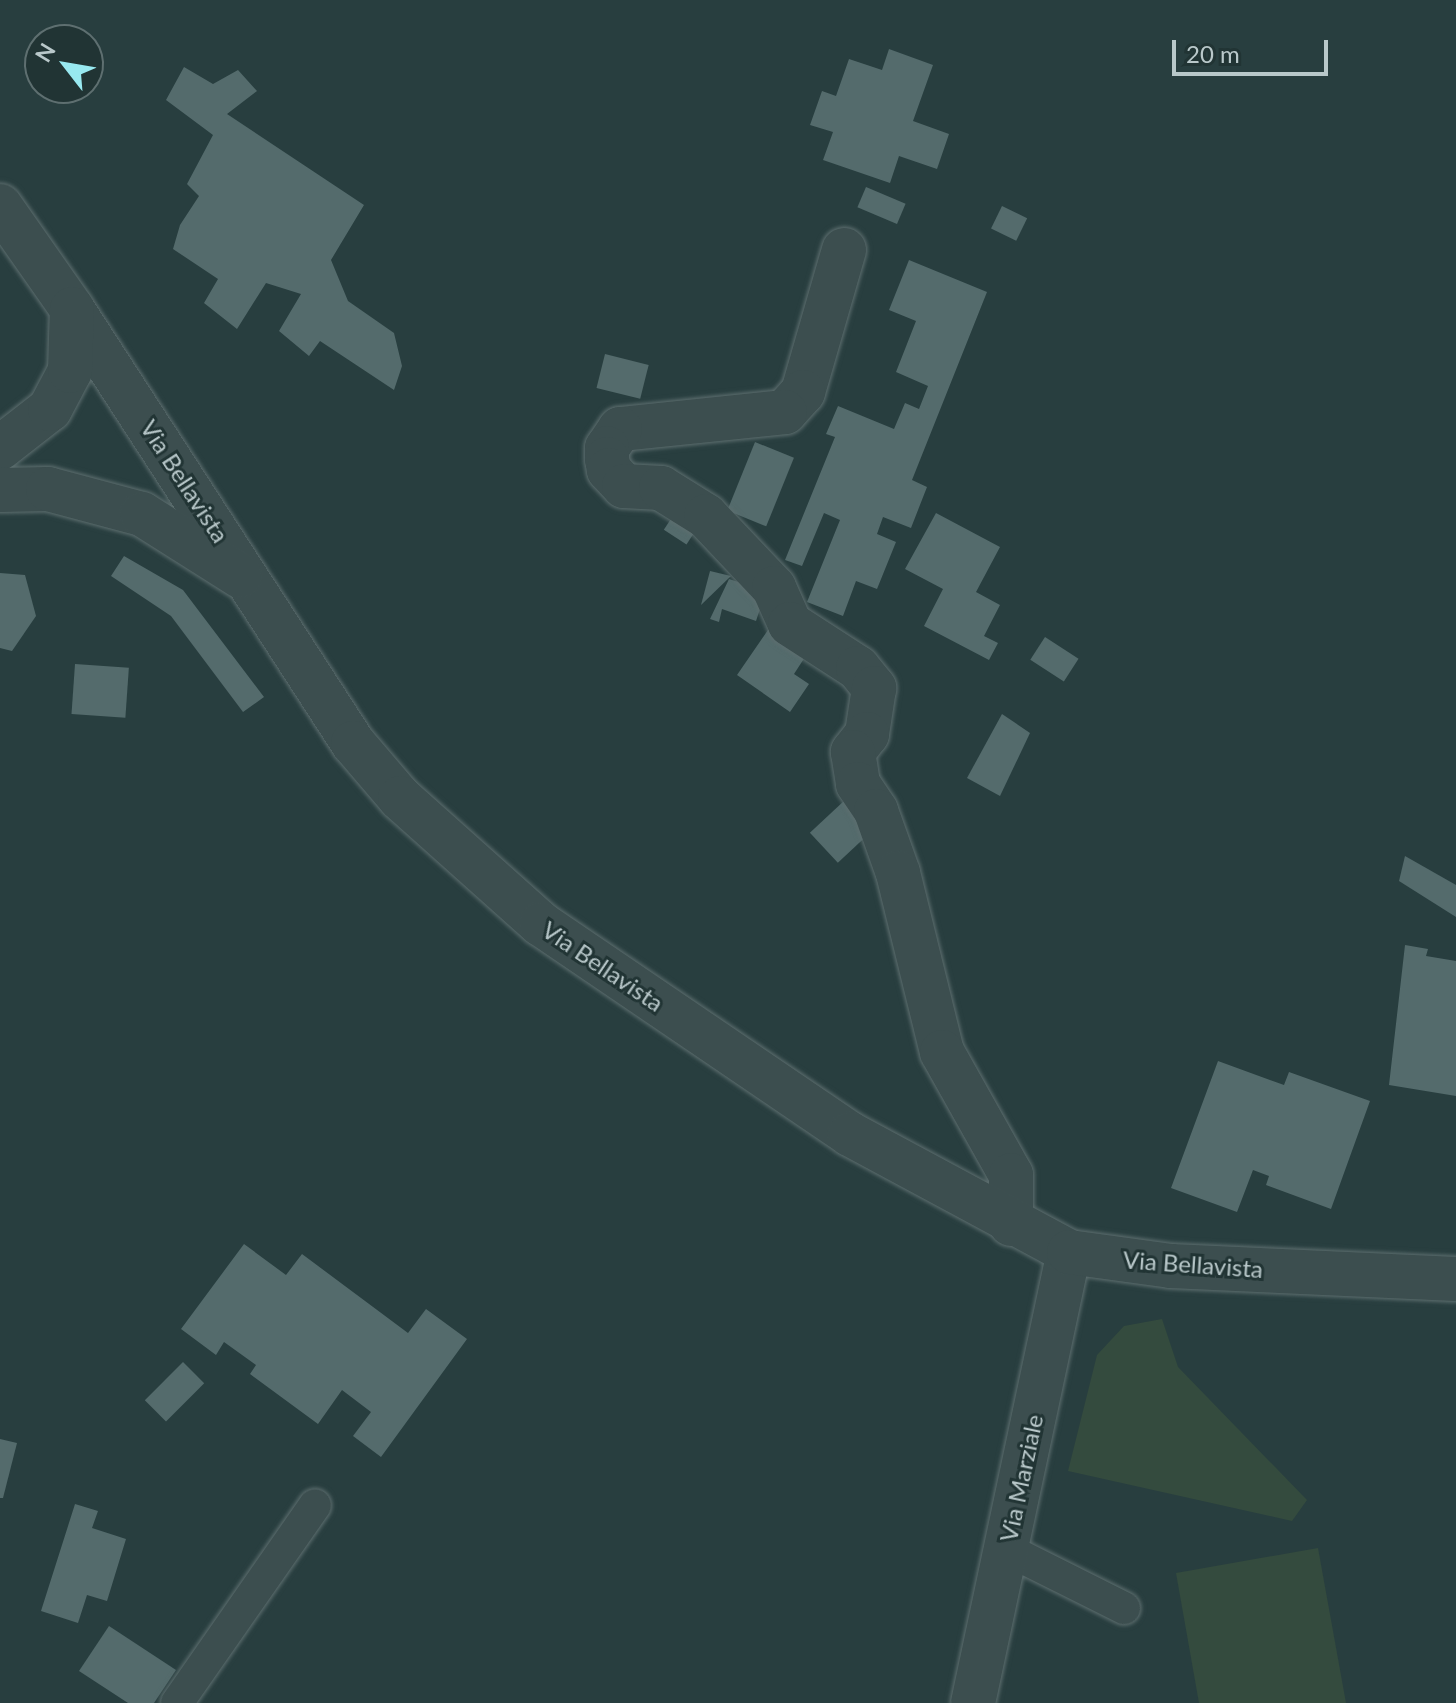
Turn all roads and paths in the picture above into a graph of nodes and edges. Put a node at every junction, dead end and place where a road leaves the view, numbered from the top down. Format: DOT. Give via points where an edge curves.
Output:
graph roads {
  1 [pos="0,206"];
  2 [pos="13,237"];
  3 [pos="844,250"];
  4 [pos="72,309"];
  5 [pos="0,448"];
  6 [pos="0,490"];
  7 [pos="253,584"];
  8 [pos="1011,1224"];
  9 [pos="1069,1252"];
  10 [pos="1456,1279"];
  11 [pos="315,1505"];
  12 [pos="1006,1549"];
  13 [pos="1124,1608"];
  14 [pos="177,1703"];
  15 [pos="973,1703"];
  1 -- 2 [label="street, Via Bellavista"];
  2 -- 4 [label="street, Via Bellavista"];
  3 -- 8 [label="street" via="803,392 785,412 620,429 607,448 607,459 609,470 624,486 661,488 706,516 774,588 790,624 858,668 874,688 867,734 853,752 858,784 876,811 898,873 942,1052 1011,1175"];
  4 -- 5 [label="street" via="70,371 50,409"];
  4 -- 7 [label="street, Via Bellavista"];
  6 -- 7 [label="street" via="48,489 142,514"];
  7 -- 8 [label="street, Via Bellavista" via="353,743 400,798 541,924 850,1134"];
  8 -- 9 [label="street, Via Bellavista"];
  9 -- 10 [label="street, Via Bellavista" via="1171,1266"];
  9 -- 12 [label="street, Via Marziale"];
  11 -- 14 [label="lane"];
  12 -- 13 [label="lane"];
  12 -- 15 [label="street, Via Marziale"];
}
